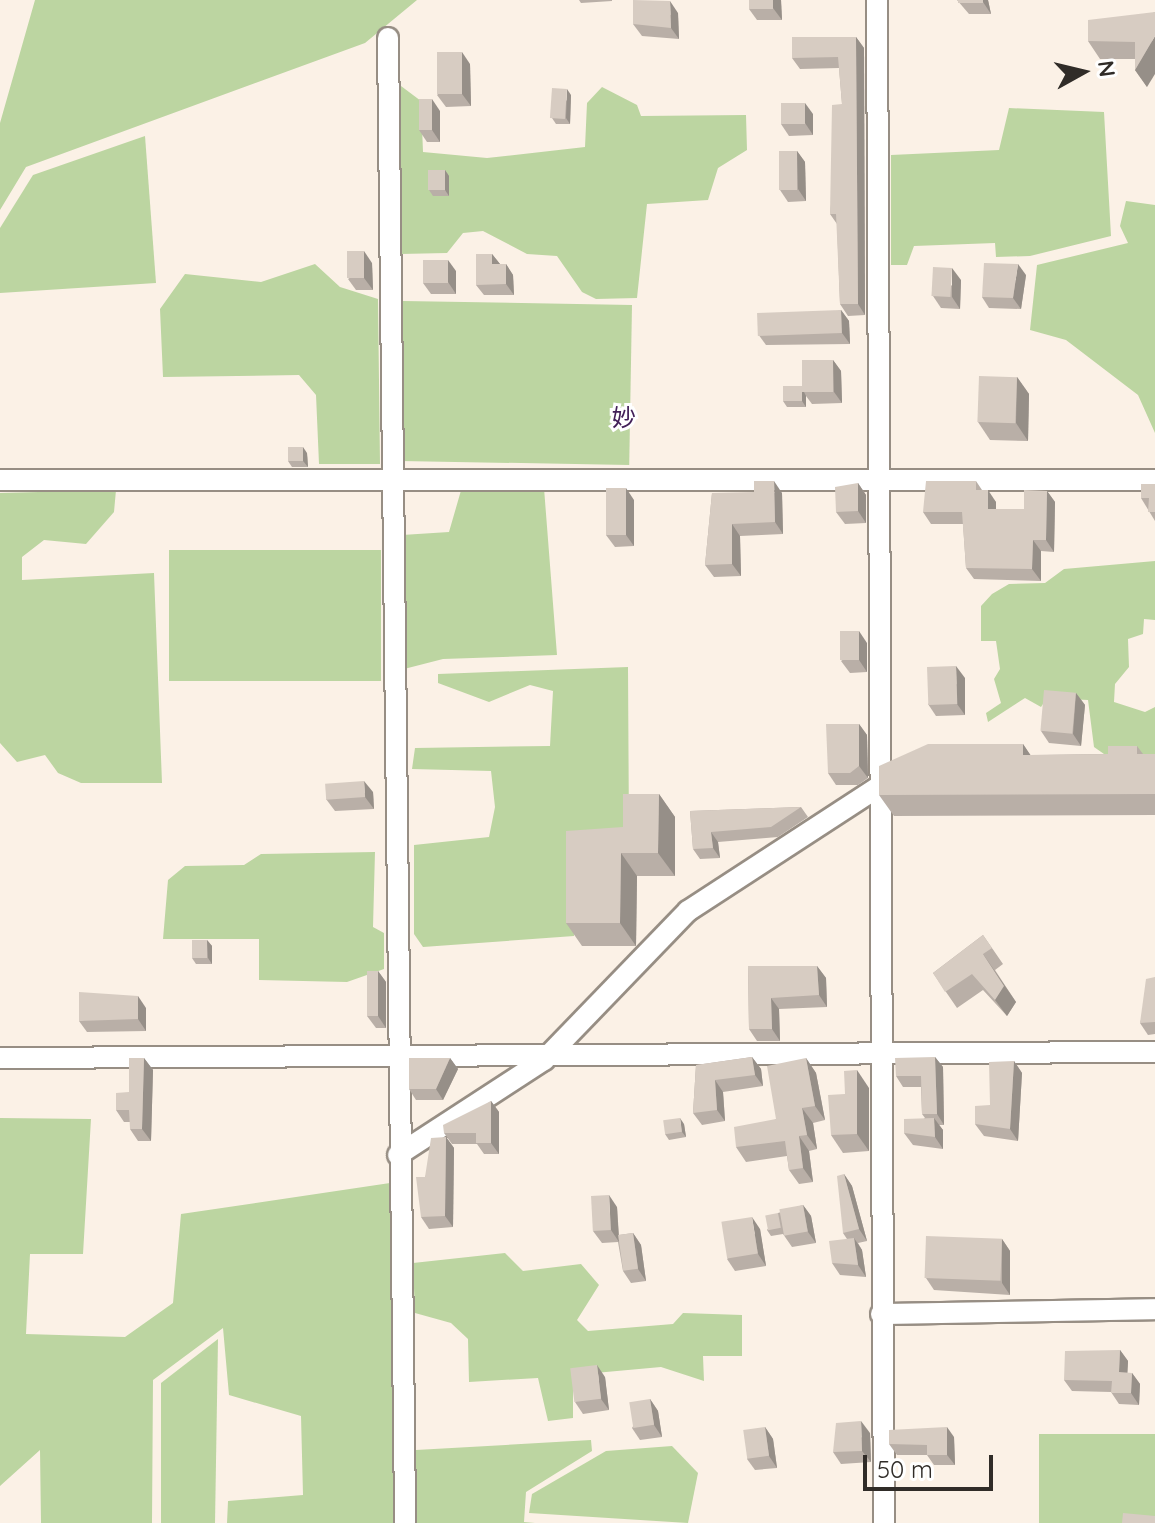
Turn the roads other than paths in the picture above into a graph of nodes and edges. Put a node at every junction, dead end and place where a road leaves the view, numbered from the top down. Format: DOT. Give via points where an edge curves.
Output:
graph roads {
  1 [pos="877,0"];
  2 [pos="388,38"];
  3 [pos="875,477"];
  4 [pos="392,478"];
  5 [pos="0,480"];
  6 [pos="1155,480"];
  7 [pos="878,787"];
  8 [pos="1155,1052"];
  9 [pos="880,1056"];
  10 [pos="398,1057"];
  11 [pos="0,1058"];
  12 [pos="544,1060"];
  13 [pos="398,1155"];
  14 [pos="1155,1309"];
  15 [pos="881,1314"];
  16 [pos="405,1523"];
  17 [pos="884,1523"];
  1 -- 3 [label="street"];
  2 -- 4 [label="street"];
  3 -- 4 [label="street"];
  3 -- 6 [label="street"];
  3 -- 7 [label="street"];
  4 -- 5 [label="street"];
  4 -- 10 [label="street"];
  7 -- 9 [label="street"];
  7 -- 12 [label="street" via="688,911"];
  8 -- 9 [label="street"];
  9 -- 12 [label="street"];
  9 -- 15 [label="street"];
  10 -- 11 [label="street"];
  10 -- 12 [label="street"];
  10 -- 13 [label="street"];
  12 -- 13 [label="street"];
  13 -- 16 [label="street"];
  14 -- 15 [label="street"];
  15 -- 17 [label="street"];
}
